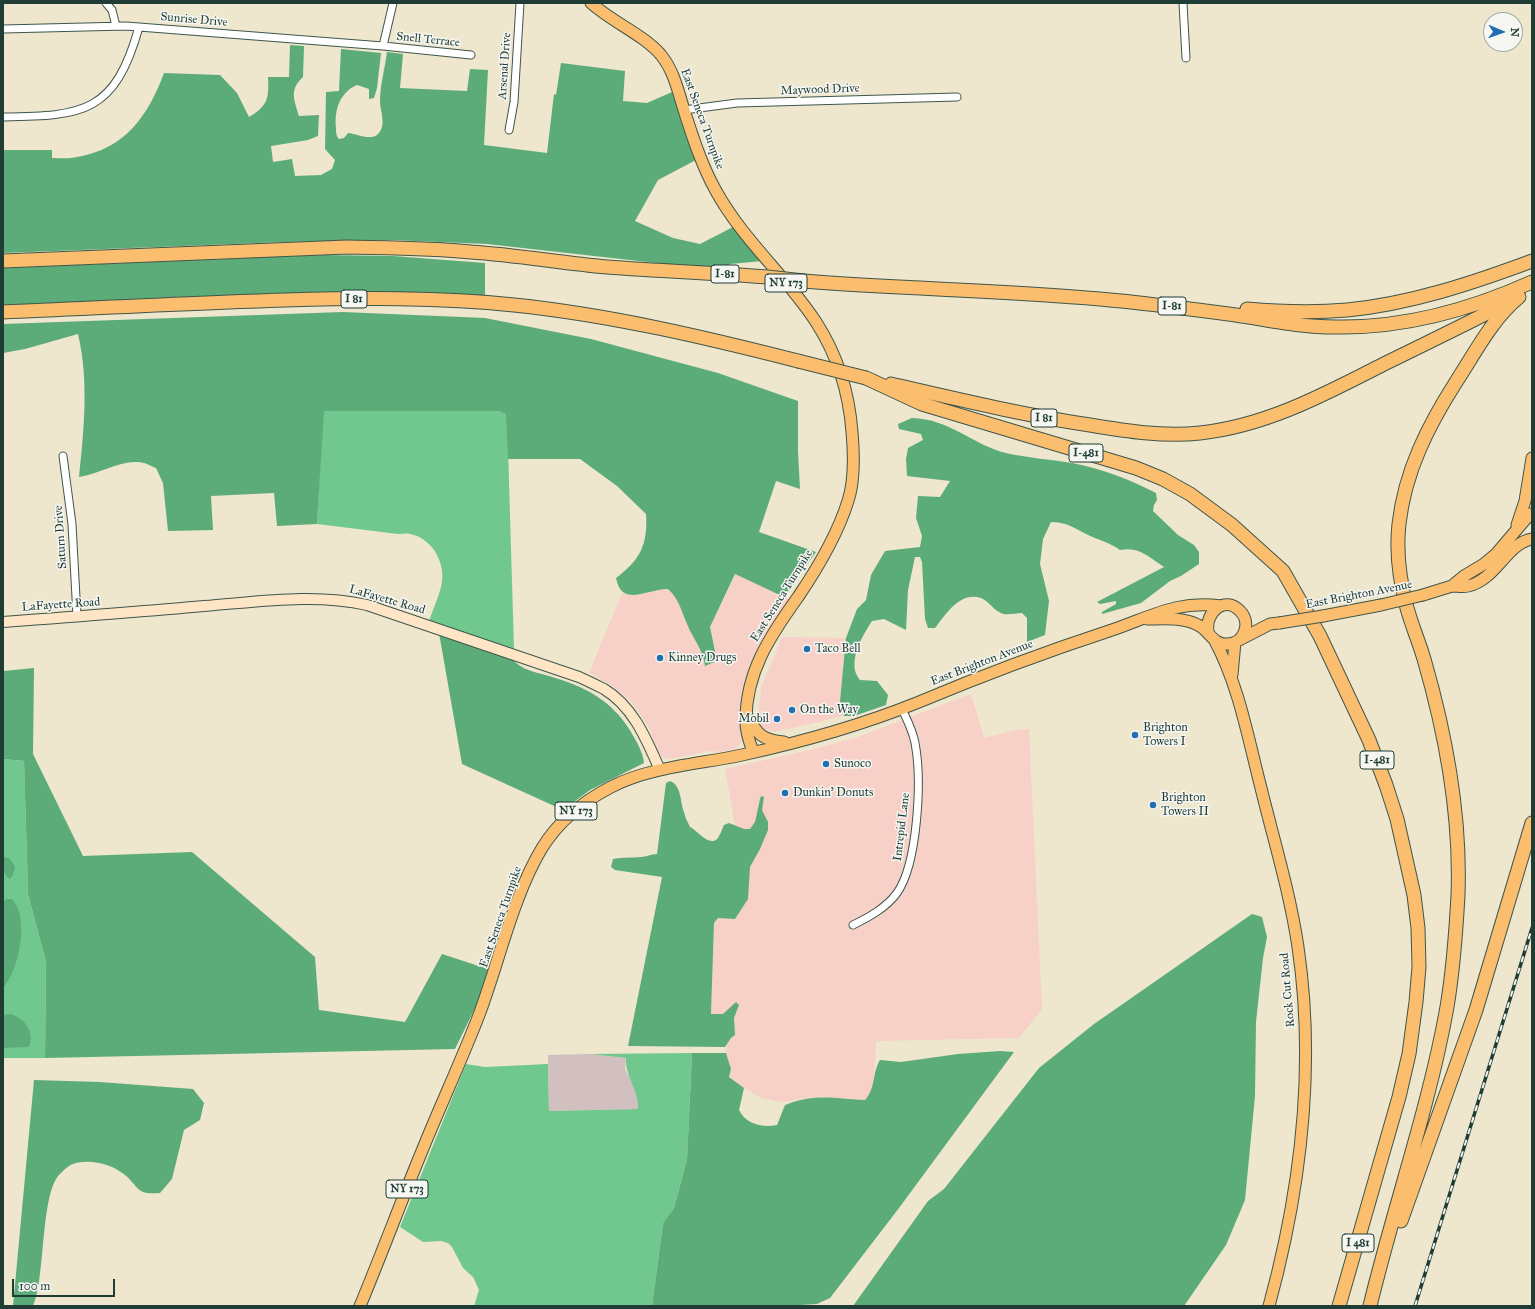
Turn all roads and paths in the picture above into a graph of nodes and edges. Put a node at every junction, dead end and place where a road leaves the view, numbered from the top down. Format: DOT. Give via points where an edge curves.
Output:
graph roads {
  1 [pos="106,3"];
  2 [pos="393,3"];
  3 [pos="520,3"];
  4 [pos="591,3"];
  5 [pos="1183,3"];
  6 [pos="116,26"];
  7 [pos="139,28"];
  8 [pos="3,29"];
  9 [pos="383,46"];
  10 [pos="471,55"];
  11 [pos="1186,58"];
  12 [pos="957,97"];
  13 [pos="684,110"];
  14 [pos="3,117"];
  15 [pos="510,130"];
  16 [pos="3,261"];
  17 [pos="1532,261"];
  18 [pos="1532,282"];
  19 [pos="1532,291"];
  20 [pos="1011,293"];
  21 [pos="1520,297"];
  22 [pos="3,312"];
  23 [pos="866,378"];
  24 [pos="63,456"];
  25 [pos="1532,458"];
  26 [pos="1531,512"];
  27 [pos="1532,528"];
  28 [pos="1512,536"];
  29 [pos="1532,539"];
  30 [pos="1452,586"];
  31 [pos="1222,606"];
  32 [pos="77,616"];
  33 [pos="1244,616"];
  34 [pos="1142,619"];
  35 [pos="3,622"];
  36 [pos="1275,623"];
  37 [pos="1208,631"];
  38 [pos="1215,641"];
  39 [pos="1237,641"];
  40 [pos="1232,676"];
  41 [pos="902,709"];
  42 [pos="747,715"];
  43 [pos="791,743"];
  44 [pos="752,752"];
  45 [pos="660,770"];
  46 [pos="1532,824"];
  47 [pos="853,925"];
  48 [pos="1376,1179"];
  49 [pos="360,1306"];
  50 [pos="1269,1306"];
  51 [pos="1339,1306"];
  52 [pos="1371,1306"];
  1 -- 6 [label="street" via="112,10"];
  2 -- 9 [label="street"];
  3 -- 15 [label="street, Arsenal Drive"];
  4 -- 13 [label="main road, East Seneca Turnpike / NY 173" via="648,43 660,55 674,78"];
  5 -- 11 [label="street"];
  6 -- 7 [label="street, Sunrise Drive"];
  6 -- 8 [label="street, Sunrise Drive"];
  7 -- 9 [label="street, Sunrise Drive"];
  7 -- 14 [label="street" via="122,75 101,98 81,110 66,114"];
  9 -- 10 [label="street, Snell Terrace"];
  12 -- 13 [label="street, Maywood Drive" via="737,103"];
  13 -- 42 [label="main road, East Seneca Turnpike / NY 173" via="701,158 716,191 734,220 822,331 842,374 850,407 853,464 849,499 840,524 816,566 766,643 753,671"];
  16 -- 20 [label="highway, I-81, bridge" via="347,247 471,252 683,273 717,273 804,281"];
  17 -- 20 [label="highway" via="1424,295 1346,310 1261,310 1068,291"];
  18 -- 20 [label="highway, I-81" via="1495,299 1448,314 1419,320 1344,327 1305,325 1151,304"];
  19 -- 21 [label="highway"];
  21 -- 23 [label="highway, I 81" via="1328,393 1257,421 1199,433 1153,434 1045,418"];
  21 -- 52 [label="highway" via="1509,305 1495,322 1430,427 1414,459 1399,524 1398,544 1407,608 1424,659 1451,783 1458,853 1458,897 1447,1007 1429,1087 1386,1238"];
  22 -- 23 [label="highway, I 81, bridge" via="352,298 514,305 637,323 702,336"];
  23 -- 48 [label="highway, I-481" via="922,404 1136,468 1164,479 1190,494 1232,525 1283,571 1320,636 1369,740 1397,820 1414,895 1419,967 1413,1028 1401,1090"];
  24 -- 32 [label="street, Saturn Drive" via="72,524"];
  25 -- 28 [label="main road" via="1525,501"];
  26 -- 27 [label="main road"];
  26 -- 28 [label="main road, East Brighton Avenue"];
  28 -- 30 [label="main road, East Brighton Avenue" via="1484,564"];
  29 -- 30 [label="main road, East Brighton Avenue" via="1515,547 1504,561 1483,579 1468,586"];
  30 -- 36 [label="main road, East Brighton Avenue, bridge" via="1381,605"];
  31 -- 33 [label="main road" via="1234,607"];
  31 -- 34 [label="main road, East Brighton Avenue" via="1201,603 1183,605 1167,608"];
  31 -- 37 [label="main road" via="1211,613"];
  32 -- 35 [label="street, LaFayette Road"];
  32 -- 45 [label="street, LaFayette Road" via="302,599 346,600 367,605 579,677 606,690 624,706 644,733"];
  33 -- 36 [label="main road, East Brighton Avenue" via="1255,621"];
  33 -- 39 [label="main road" via="1246,629"];
  34 -- 37 [label="main road" via="1186,620"];
  34 -- 41 [label="main road, East Brighton Avenue"];
  36 -- 39 [label="main road, East Brighton Avenue"];
  37 -- 38 [label="main road"];
  38 -- 39 [label="main road" via="1227,644"];
  38 -- 40 [label="main road, Rock Cut Road"];
  39 -- 40 [label="main road, Rock Cut Road"];
  40 -- 50 [label="main road, Rock Cut Road" via="1286,882 1302,984 1306,1054 1301,1149 1291,1218"];
  41 -- 43 [label="main road, East Brighton Avenue" via="880,718"];
  41 -- 47 [label="street, Intrepid Lane" via="915,741 918,761 918,797 910,862 902,884 889,902"];
  42 -- 43 [label="main road" via="762,737 770,741"];
  42 -- 44 [label="main road, East Seneca Turnpike / NY 173" via="747,731"];
  43 -- 44 [label="main road, East Brighton Avenue"];
  44 -- 45 [label="main road, East Seneca Turnpike / NY 173"];
  45 -- 49 [label="main road, East Seneca Turnpike / NY 173" via="621,783 581,806 563,822 533,863 475,1026"];
  46 -- 52 [label="highway, I 481" via="1476,1010"];
  48 -- 51 [label="highway, I 481"];
}
